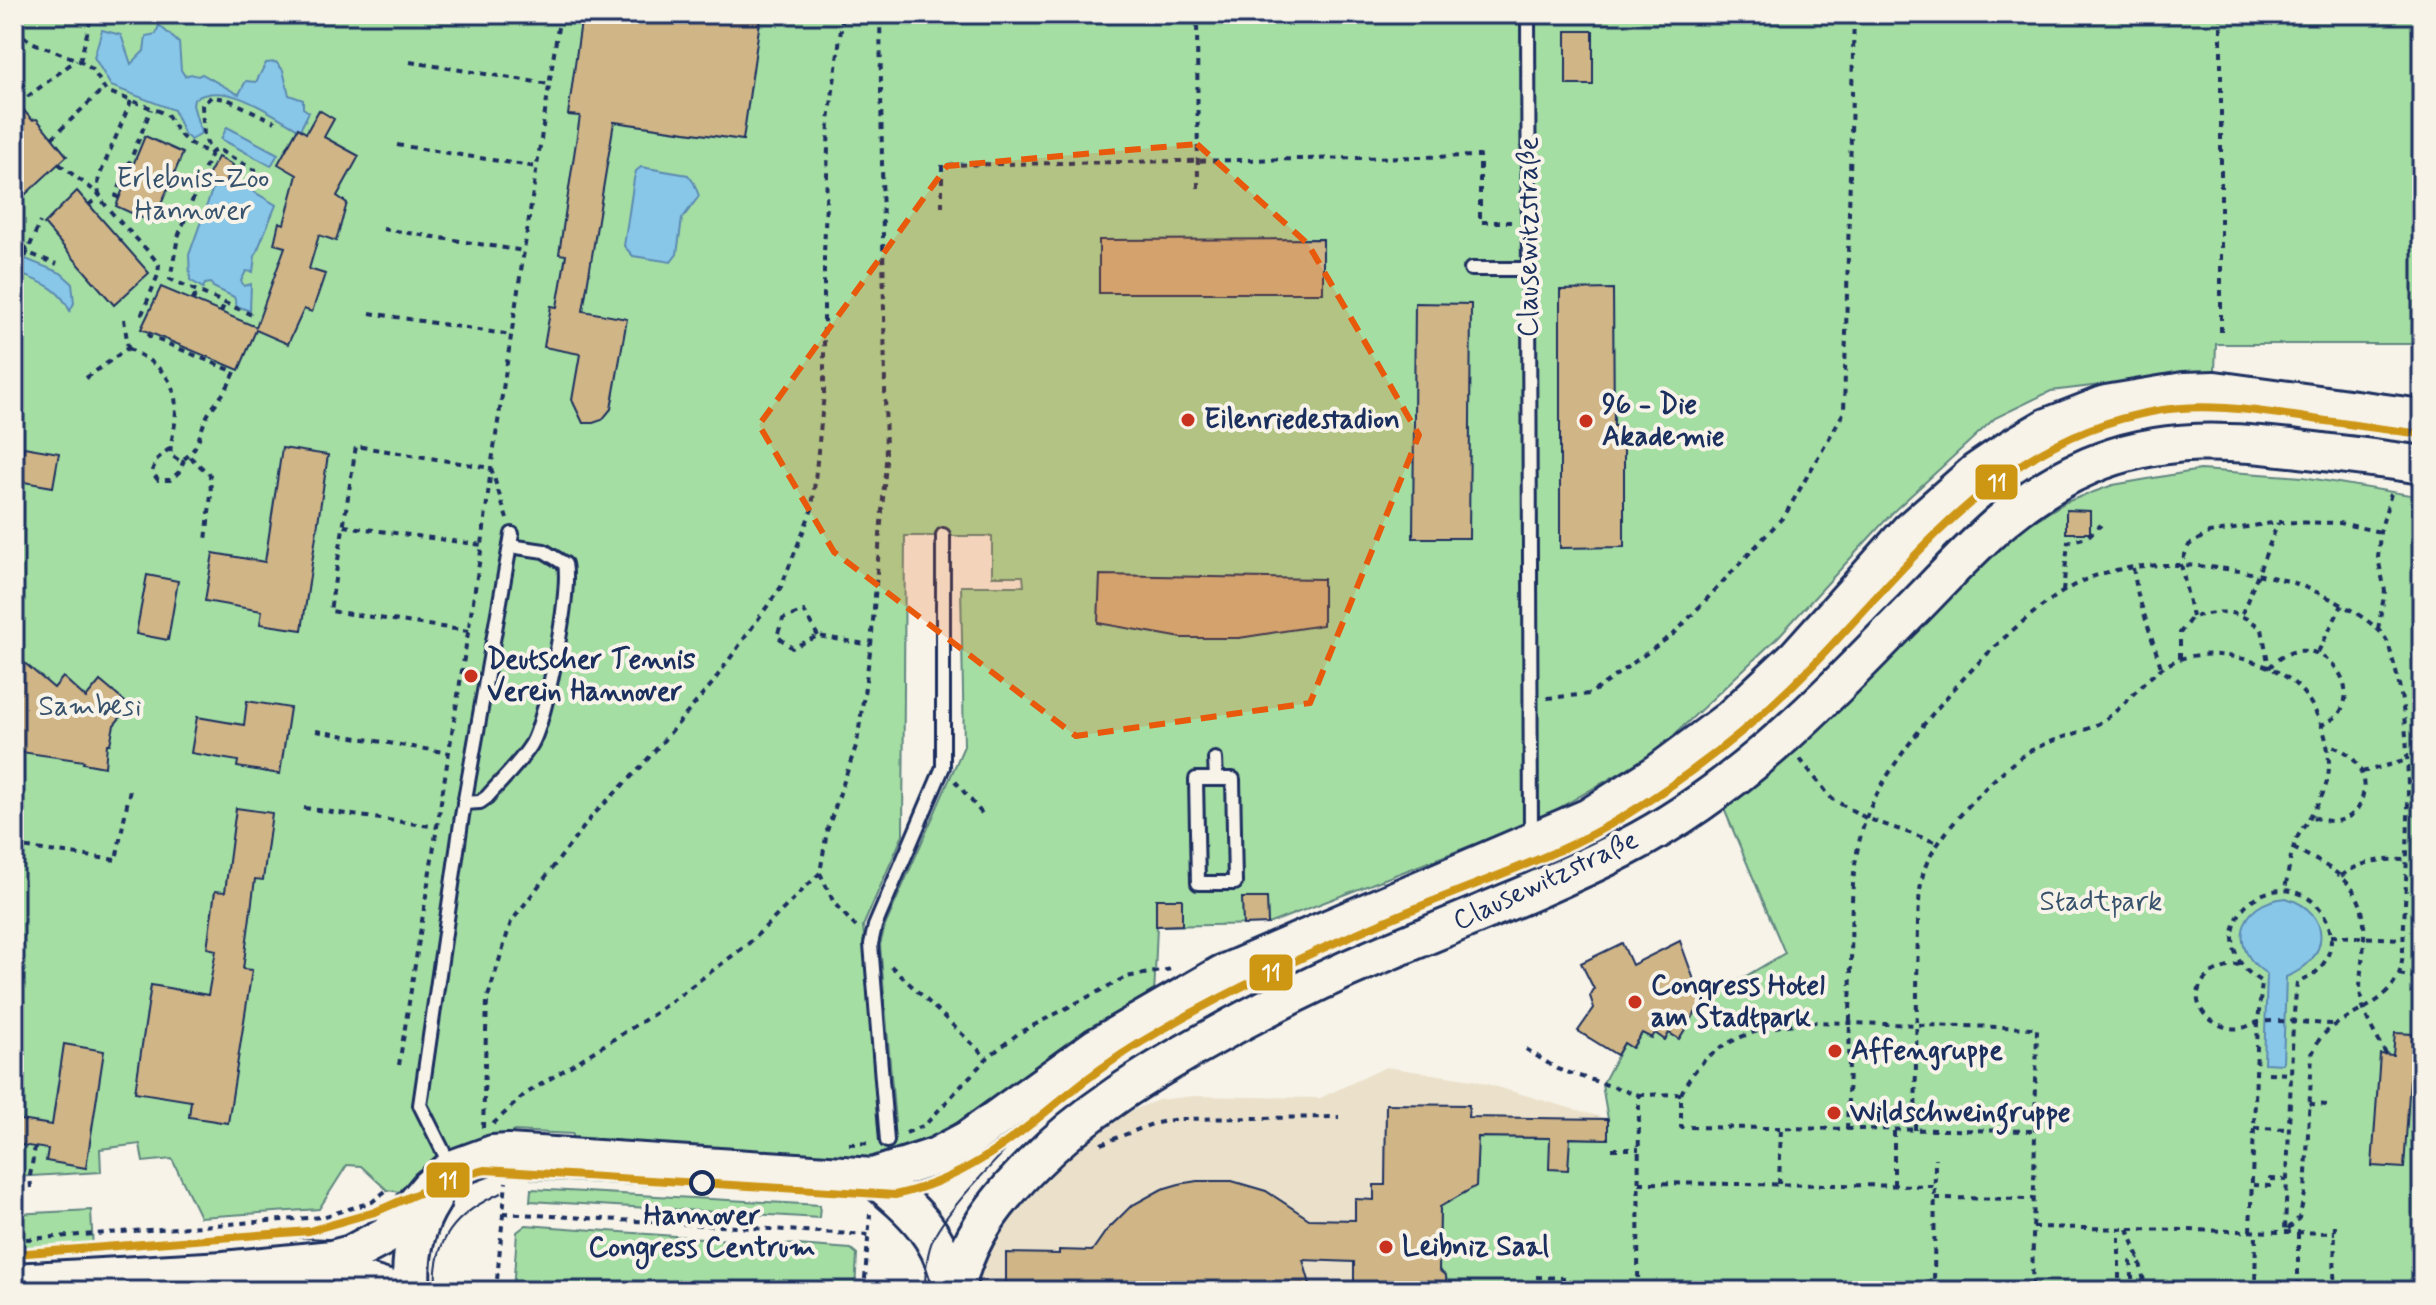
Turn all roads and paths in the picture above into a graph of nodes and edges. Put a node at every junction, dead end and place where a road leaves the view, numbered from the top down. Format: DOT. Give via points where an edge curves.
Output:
graph roads {
  1 [pos="92,14"];
  2 [pos="560,14"];
  3 [pos="843,14"];
  4 [pos="880,14"];
  5 [pos="1099,14"];
  6 [pos="1197,14"];
  7 [pos="1528,14"];
  8 [pos="1854,14"];
  9 [pos="2221,14"];
  10 [pos="950,16"];
  11 [pos="14,29"];
  12 [pos="78,60"];
  13 [pos="410,62"];
  14 [pos="549,84"];
  15 [pos="104,88"];
  16 [pos="131,101"];
  17 [pos="18,104"];
  18 [pos="151,108"];
  19 [pos="275,122"];
  20 [pos="52,138"];
  21 [pos="397,145"];
  22 [pos="211,153"];
  23 [pos="1197,161"];
  24 [pos="59,164"];
  25 [pos="537,167"];
  26 [pos="267,177"];
  27 [pos="1198,190"];
  28 [pos="100,195"];
  29 [pos="119,198"];
  30 [pos="89,205"];
  31 [pos="942,207"];
  32 [pos="40,222"];
  33 [pos="1528,222"];
  34 [pos="14,225"];
  35 [pos="383,229"];
  36 [pos="524,251"];
  37 [pos="28,254"];
  38 [pos="57,264"];
  39 [pos="1471,269"];
  40 [pos="1529,269"];
  41 [pos="16,279"];
  42 [pos="197,291"];
  43 [pos="193,300"];
  44 [pos="225,303"];
  45 [pos="221,312"];
  46 [pos="370,313"];
  47 [pos="252,315"];
  48 [pos="147,316"];
  49 [pos="124,319"];
  50 [pos="150,332"];
  51 [pos="2221,332"];
  52 [pos="511,335"];
  53 [pos="128,348"];
  54 [pos="86,378"];
  55 [pos="2422,418"];
  56 [pos="170,448"];
  57 [pos="187,458"];
  58 [pos="2411,463"];
  59 [pos="491,468"];
  60 [pos="2278,522"];
  61 [pos="2101,525"];
  62 [pos="344,526"];
  63 [pos="2380,532"];
  64 [pos="943,535"];
  65 [pos="511,540"];
  66 [pos="206,541"];
  67 [pos="482,545"];
  68 [pos="2181,564"];
  69 [pos="2133,568"];
  70 [pos="2258,574"];
  71 [pos="2063,592"];
  72 [pos="2342,605"];
  73 [pos="2242,614"];
  74 [pos="2192,617"];
  75 [pos="2378,629"];
  76 [pos="469,631"];
  77 [pos="818,636"];
  78 [pos="871,645"];
  79 [pos="2318,652"];
  80 [pos="2180,658"];
  81 [pos="2161,667"];
  82 [pos="2269,668"];
  83 [pos="1530,700"];
  84 [pos="2322,725"];
  85 [pos="316,731"];
  86 [pos="1784,738"];
  87 [pos="2327,745"];
  88 [pos="449,753"];
  89 [pos="1215,759"];
  90 [pos="2408,760"];
  91 [pos="943,767"];
  92 [pos="2362,772"];
  93 [pos="1216,779"];
  94 [pos="130,789"];
  95 [pos="464,803"];
  96 [pos="304,808"];
  97 [pos="984,816"];
  98 [pos="2312,817"];
  99 [pos="1866,818"];
  100 [pos="437,827"];
  101 [pos="1531,843"];
  102 [pos="1938,843"];
  103 [pos="14,846"];
  104 [pos="2293,848"];
  105 [pos="2407,860"];
  106 [pos="820,873"];
  107 [pos="2341,876"];
  108 [pos="2285,889"];
  109 [pos="2331,936"];
  110 [pos="2365,936"];
  111 [pos="2403,939"];
  112 [pos="871,944"];
  113 [pos="2240,964"];
  114 [pos="1172,968"];
  115 [pos="2399,974"];
  116 [pos="2422,979"];
  117 [pos="2364,1011"];
  118 [pos="2258,1022"];
  119 [pos="1850,1023"];
  120 [pos="2293,1023"];
  121 [pos="2338,1024"];
  122 [pos="1917,1025"];
  123 [pos="1526,1049"];
  124 [pos="2386,1054"];
  125 [pos="987,1058"];
  126 [pos="399,1065"];
  127 [pos="2268,1073"];
  128 [pos="2291,1074"];
  129 [pos="1681,1094"];
  130 [pos="1639,1095"];
  131 [pos="2309,1104"];
  132 [pos="2329,1105"];
  133 [pos="1339,1117"];
  134 [pos="1781,1128"];
  135 [pos="2254,1128"];
  136 [pos="1847,1129"];
  137 [pos="1894,1129"];
  138 [pos="2289,1129"];
  139 [pos="1915,1130"];
  140 [pos="2035,1131"];
  141 [pos="887,1141"];
  142 [pos="35,1147"];
  143 [pos="1091,1149"];
  144 [pos="1612,1149"];
  145 [pos="1639,1149"];
  146 [pos="481,1154"];
  147 [pos="1935,1158"];
  148 [pos="873,1177"];
  149 [pos="2287,1180"];
  150 [pos="394,1183"];
  151 [pos="1639,1183"];
  152 [pos="1779,1184"];
  153 [pos="1894,1185"];
  154 [pos="2252,1185"];
  155 [pos="1935,1186"];
  156 [pos="31,1188"];
  157 [pos="1935,1198"];
  158 [pos="2033,1199"];
  159 [pos="503,1213"];
  160 [pos="2335,1221"];
  161 [pos="2033,1227"];
  162 [pos="2119,1229"];
  163 [pos="2128,1229"];
  164 [pos="2250,1231"];
  165 [pos="2256,1232"];
  166 [pos="2285,1232"];
  167 [pos="2298,1233"];
  168 [pos="2335,1233"];
  169 [pos="14,1240"];
  170 [pos="2139,1258"];
  171 [pos="224,1270"];
  172 [pos="1536,1277"];
  173 [pos="1565,1278"];
  174 [pos="14,1282"];
  175 [pos="60,1285"];
  176 [pos="1934,1290"];
  177 [pos="394,1291"];
  178 [pos="412,1291"];
  179 [pos="496,1291"];
  180 [pos="864,1291"];
  181 [pos="953,1291"];
  182 [pos="1638,1291"];
  183 [pos="1921,1291"];
  184 [pos="2013,1291"];
  185 [pos="2032,1291"];
  186 [pos="2119,1291"];
  187 [pos="2133,1291"];
  188 [pos="2146,1291"];
  189 [pos="2255,1291"];
  190 [pos="2298,1291"];
  191 [pos="2334,1291"];
  1 -- 12 [label="path"];
  2 -- 14 [label="path"];
  3 -- 146 [label="path" via="829,121 824,394 812,509 781,587 711,685 593,815 511,922 487,1000"];
  4 -- 78 [label="path" via="886,462"];
  5 -- 10 [label="path"];
  6 -- 23 [label="path"];
  7 -- 33 [label="lane, Clausewitzstraße"];
  8 -- 83 [label="path" via="1844,412 1785,515 1676,632 1590,694"];
  9 -- 51 [label="path"];
  11 -- 12 [label="path" via="31,42"];
  12 -- 15 [label="path" via="93,70"];
  12 -- 17 [label="path"];
  13 -- 14 [label="path"];
  14 -- 25 [label="path"];
  15 -- 16 [label="path"];
  15 -- 20 [label="path"];
  16 -- 18 [label="path"];
  16 -- 28 [label="path" via="99,177"];
  18 -- 22 [label="path" via="167,114 187,143"];
  18 -- 29 [label="path"];
  19 -- 22 [label="path" via="211,97 202,105"];
  21 -- 25 [label="path"];
  22 -- 26 [label="path" via="217,149"];
  22 -- 42 [label="path" via="178,237 170,279"];
  23 -- 27 [label="path"];
  23 -- 31 [label="path" via="942,165"];
  23 -- 33 [label="path" via="1480,156 1480,222"];
  24 -- 28 [label="path"];
  25 -- 36 [label="path"];
  28 -- 30 [label="path"];
  28 -- 48 [label="path" via="159,265 142,314"];
  32 -- 37 [label="path"];
  33 -- 40 [label="lane, Clausewitzstraße"];
  34 -- 37 [label="path"];
  35 -- 36 [label="path"];
  36 -- 52 [label="path"];
  37 -- 38 [label="path"];
  37 -- 41 [label="path"];
  39 -- 40 [label="lane"];
  40 -- 83 [label="lane, Clausewitzstraße"];
  42 -- 43 [label="path"];
  42 -- 44 [label="path"];
  44 -- 45 [label="path"];
  44 -- 47 [label="path"];
  46 -- 52 [label="path"];
  49 -- 53 [label="path"];
  50 -- 57 [label="path" via="149,336 235,372"];
  52 -- 59 [label="path"];
  53 -- 54 [label="path"];
  53 -- 56 [label="path" via="150,359 169,378 176,412"];
  55 -- 101 [label="street, Clausewitzstraße" via="2215,390 2106,404 2047,427 1976,472 1909,531 1797,656 1730,719 1589,817"];
  56 -- 57 [label="path" via="175,460"];
  56 -- 57 [label="path" via="156,460 152,472 158,480 170,480"];
  57 -- 66 [label="path" via="210,475"];
  58 -- 63 [label="path"];
  58 -- 86 [label="street, Clausewitzstraße" via="2198,440 2149,446 2093,464 2047,486 2004,517"];
  59 -- 62 [label="path" via="356,446"];
  59 -- 65 [label="path"];
  59 -- 67 [label="path"];
  60 -- 63 [label="path" via="2340,523"];
  60 -- 68 [label="path" via="2209,533 2189,545"];
  60 -- 70 [label="path"];
  61 -- 71 [label="path" via="2087,537 2068,542"];
  62 -- 67 [label="path"];
  62 -- 76 [label="path" via="330,611"];
  63 -- 75 [label="path" via="2378,558 2385,591"];
  64 -- 91 [label="lane"];
  65 -- 95 [label="lane"];
  65 -- 95 [label="lane" via="565,564 565,612 531,745 487,797"];
  67 -- 76 [label="path"];
  68 -- 69 [label="path"];
  68 -- 70 [label="path"];
  68 -- 74 [label="path"];
  69 -- 71 [label="path" via="2089,578"];
  69 -- 81 [label="path"];
  70 -- 72 [label="path" via="2297,583"];
  70 -- 73 [label="path"];
  71 -- 99 [label="path" via="1954,690 1900,756"];
  72 -- 75 [label="path"];
  72 -- 79 [label="path"];
  73 -- 74 [label="path" via="2217,611"];
  73 -- 82 [label="path" via="2262,629"];
  74 -- 80 [label="path" via="2180,633"];
  75 -- 90 [label="path" via="2401,686"];
  76 -- 88 [label="path"];
  77 -- 77 [label="path" via="792,648 777,636 783,619 804,611"];
  77 -- 78 [label="path"];
  78 -- 106 [label="path" via="857,743 827,831"];
  79 -- 82 [label="path" via="2295,650"];
  79 -- 84 [label="path" via="2343,679 2345,697 2338,715"];
  80 -- 81 [label="path"];
  80 -- 82 [label="path" via="2215,653"];
  81 -- 102 [label="path" via="2099,723 2012,763"];
  82 -- 84 [label="path" via="2294,683"];
  83 -- 101 [label="lane, Clausewitzstraße"];
  84 -- 87 [label="path"];
  85 -- 88 [label="path"];
  86 -- 99 [label="path" via="1832,799"];
  86 -- 181 [label="street, Clausewitzstraße" via="1701,802 1631,845 1309,986 1109,1099 1053,1144 994,1205 968,1248"];
  87 -- 92 [label="path" via="2347,751"];
  87 -- 98 [label="path" via="2325,790"];
  88 -- 100 [label="path"];
  89 -- 93 [label="lane"];
  90 -- 92 [label="path"];
  90 -- 105 [label="path"];
  91 -- 97 [label="path"];
  91 -- 112 [label="lane"];
  92 -- 98 [label="path" via="2362,803 2347,817 2333,822"];
  93 -- 93 [label="lane" via="1233,779 1235,883 1198,883 1196,779"];
  94 -- 103 [label="path" via="116,860"];
  95 -- 146 [label="lane" via="420,1105"];
  96 -- 100 [label="path"];
  98 -- 104 [label="path"];
  99 -- 102 [label="path"];
  99 -- 119 [label="path" via="1853,879"];
  100 -- 126 [label="path"];
  101 -- 148 [label="street, Clausewitzstraße" via="1222,974 1096,1047 967,1140"];
  102 -- 122 [label="path" via="1919,893"];
  104 -- 107 [label="path"];
  104 -- 108 [label="path"];
  105 -- 107 [label="path" via="2382,859"];
  105 -- 111 [label="path"];
  106 -- 112 [label="path" via="834,903"];
  106 -- 146 [label="path" via="747,945 654,1014 524,1095"];
  107 -- 110 [label="path" via="2356,892"];
  108 -- 109 [label="path" via="2313,900 2326,916"];
  108 -- 113 [label="path" via="2266,891 2237,917 2233,936"];
  109 -- 110 [label="path"];
  109 -- 120 [label="path" via="2326,958 2314,974 2297,983"];
  110 -- 111 [label="path"];
  110 -- 117 [label="path" via="2360,980"];
  111 -- 115 [label="path"];
  112 -- 125 [label="path"];
  112 -- 141 [label="lane"];
  113 -- 118 [label="path" via="2262,982"];
  113 -- 118 [label="path" via="2210,974 2199,986 2199,1010 2227,1027 2241,1029"];
  114 -- 125 [label="path" via="1126,977 1019,1033"];
  115 -- 116 [label="path"];
  115 -- 117 [label="path"];
  117 -- 121 [label="path"];
  117 -- 124 [label="path"];
  118 -- 120 [label="path"];
  118 -- 135 [label="path"];
  119 -- 122 [label="path"];
  119 -- 129 [label="path" via="1799,1023 1753,1031 1702,1061"];
  119 -- 136 [label="path"];
  120 -- 121 [label="path"];
  120 -- 128 [label="path"];
  121 -- 131 [label="path" via="2321,1036 2312,1054"];
  122 -- 139 [label="path"];
  122 -- 140 [label="path" via="2037,1028"];
  123 -- 130 [label="path" via="1557,1069"];
  125 -- 141 [label="path" via="925,1125"];
  127 -- 128 [label="path"];
  128 -- 138 [label="path"];
  129 -- 130 [label="path"];
  129 -- 134 [label="path" via="1681,1127"];
  130 -- 145 [label="path"];
  131 -- 132 [label="path"];
  131 -- 166 [label="path" via="2305,1194 2299,1218"];
  133 -- 143 [label="path" via="1177,1119"];
  134 -- 136 [label="path"];
  134 -- 152 [label="path"];
  135 -- 138 [label="path"];
  135 -- 154 [label="path"];
  136 -- 137 [label="path"];
  137 -- 139 [label="path"];
  137 -- 153 [label="path"];
  138 -- 149 [label="path"];
  139 -- 140 [label="path"];
  140 -- 158 [label="path"];
  142 -- 156 [label="path"];
  144 -- 145 [label="path"];
  145 -- 151 [label="path"];
  146 -- 148 [label="street"];
  146 -- 159 [label="path"];
  146 -- 171 [label="street" via="429,1188 385,1236 351,1254"];
  146 -- 178 [label="street" via="447,1183 426,1212 413,1246"];
  147 -- 155 [label="path"];
  148 -- 181 [label="street" via="913,1210 933,1237"];
  149 -- 154 [label="path"];
  149 -- 166 [label="path"];
  150 -- 169 [label="path" via="372,1202 322,1217"];
  151 -- 152 [label="path"];
  151 -- 182 [label="path"];
  152 -- 153 [label="path"];
  153 -- 155 [label="path"];
  154 -- 164 [label="path"];
  155 -- 157 [label="path"];
  157 -- 158 [label="path"];
  157 -- 176 [label="path"];
  158 -- 161 [label="path"];
  159 -- 179 [label="path"];
  159 -- 180 [label="path" via="869,1235"];
  160 -- 168 [label="path"];
  161 -- 162 [label="path"];
  161 -- 185 [label="path"];
  162 -- 163 [label="path"];
  162 -- 186 [label="path"];
  163 -- 164 [label="path"];
  163 -- 170 [label="path"];
  164 -- 165 [label="path"];
  165 -- 166 [label="path"];
  165 -- 189 [label="path"];
  166 -- 167 [label="path"];
  167 -- 168 [label="path"];
  167 -- 190 [label="path"];
  168 -- 191 [label="path"];
  170 -- 187 [label="path" via="2131,1262"];
  170 -- 188 [label="path"];
  171 -- 175 [label="street"];
  171 -- 177 [label="street" via="368,1283"];
  172 -- 173 [label="path"];
  174 -- 175 [label="street"];
  176 -- 183 [label="path"];
  176 -- 184 [label="path"];
}
